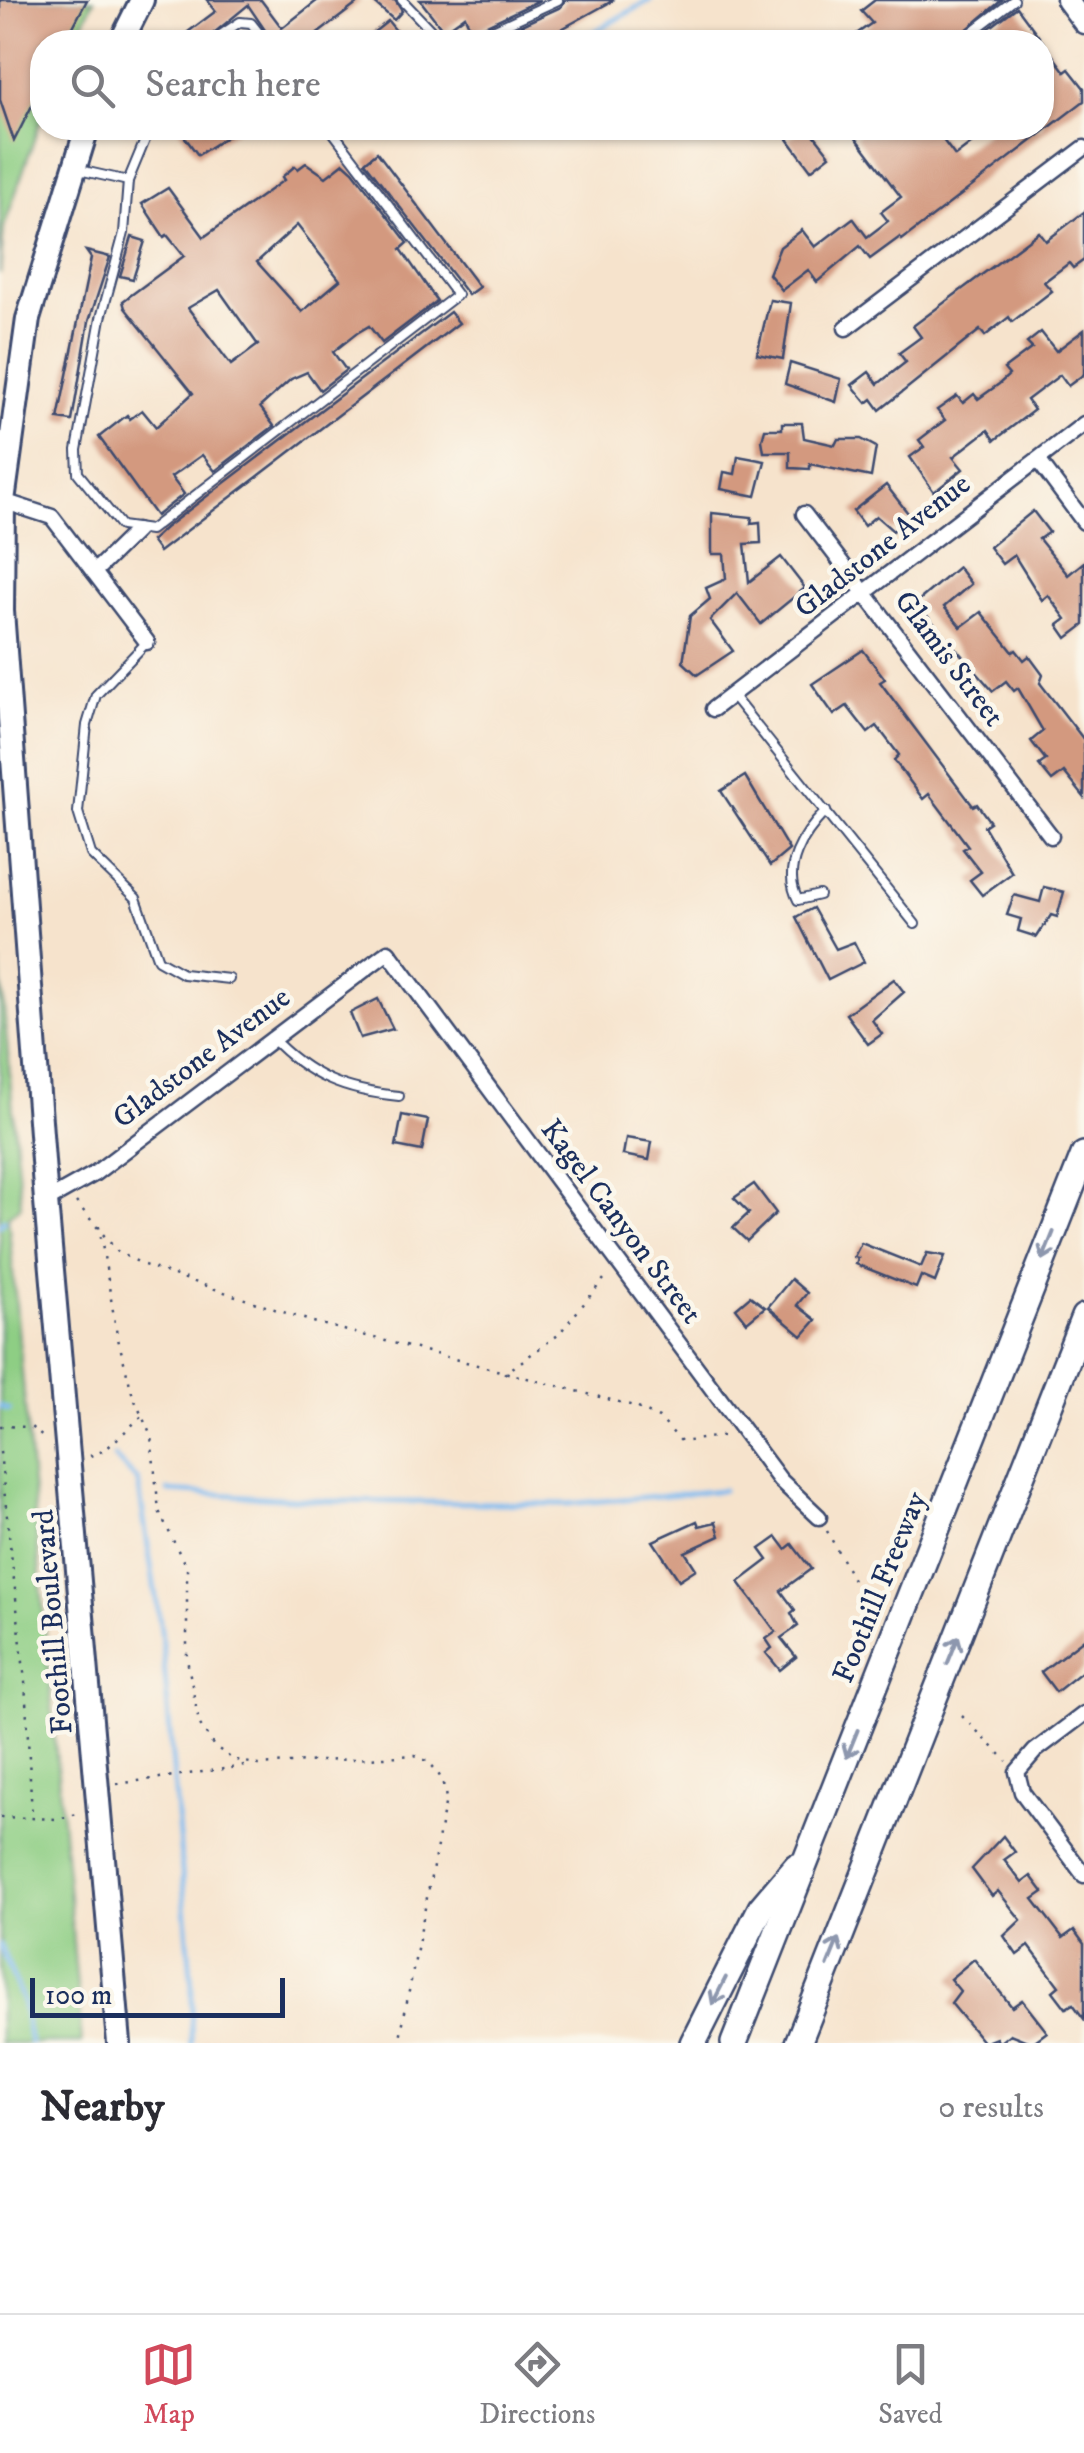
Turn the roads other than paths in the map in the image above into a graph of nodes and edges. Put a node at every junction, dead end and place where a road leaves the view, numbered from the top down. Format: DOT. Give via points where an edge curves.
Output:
graph roads {
  1 [pos="142,0"];
  2 [pos="402,0"];
  3 [pos="558,0"];
  4 [pos="1014,0"];
  5 [pos="1067,0"];
  6 [pos="1084,23"];
  7 [pos="127,30"];
  8 [pos="228,30"];
  9 [pos="256,30"];
  10 [pos="431,30"];
  11 [pos="493,30"];
  12 [pos="975,30"];
  13 [pos="82,140"];
  14 [pos="145,140"];
  15 [pos="339,140"];
  16 [pos="1084,148"];
  17 [pos="71,168"];
  18 [pos="128,182"];
  19 [pos="846,328"];
  20 [pos="1084,424"];
  21 [pos="1038,460"];
  22 [pos="3,501"];
  23 [pos="804,514"];
  24 [pos="1084,522"];
  25 [pos="136,531"];
  26 [pos="94,572"];
  27 [pos="865,593"];
  28 [pos="147,642"];
  29 [pos="732,695"];
  30 [pos="713,710"];
  31 [pos="826,811"];
  32 [pos="1051,836"];
  33 [pos="818,895"];
  34 [pos="914,924"];
  35 [pos="388,952"];
  36 [pos="228,980"];
  37 [pos="271,1037"];
  38 [pos="399,1096"];
  39 [pos="1084,1155"];
  40 [pos="46,1201"];
  41 [pos="1084,1317"];
  42 [pos="819,1516"];
  43 [pos="1084,1714"];
  44 [pos="809,1851"];
  45 [pos="1084,1875"];
  46 [pos="118,2043"];
  47 [pos="693,2043"];
  48 [pos="734,2043"];
  49 [pos="798,2043"];
  1 -- 7 [label="main road"];
  2 -- 10 [label="lane"];
  3 -- 11 [label="lane"];
  4 -- 12 [label="lane"];
  5 -- 6 [label="street"];
  8 -- 9 [label="lane" via="240,22"];
  13 -- 17 [label="main road, Foothill Boulevard"];
  14 -- 18 [label="lane"];
  15 -- 25 [label="lane" via="457,295 150,530"];
  16 -- 19 [label="street"];
  17 -- 18 [label="lane"];
  17 -- 22 [label="main road, Foothill Boulevard" via="28,319"];
  18 -- 25 [label="lane" via="124,233 100,318 76,450 78,473 121,526"];
  20 -- 21 [label="street, Gladstone Avenue"];
  21 -- 24 [label="street"];
  21 -- 27 [label="street, Gladstone Avenue"];
  22 -- 26 [label="street" via="52,516"];
  22 -- 40 [label="main road, Foothill Boulevard" via="2,611"];
  23 -- 27 [label="street, Glamis Street"];
  25 -- 26 [label="street"];
  26 -- 28 [label="street"];
  27 -- 29 [label="street, Gladstone Avenue"];
  27 -- 32 [label="street, Glamis Street"];
  28 -- 36 [label="lane" via="96,695 86,725 78,784 83,838 136,898 158,960 183,974"];
  29 -- 30 [label="street, Gladstone Avenue"];
  29 -- 31 [label="lane"];
  31 -- 33 [label="lane" via="797,850 791,888 798,900"];
  31 -- 34 [label="lane"];
  35 -- 37 [label="street, Gladstone Avenue"];
  35 -- 42 [label="street, Kagel Canyon Street" via="780,1480"];
  37 -- 38 [label="lane" via="318,1077 356,1092"];
  37 -- 40 [label="street, Gladstone Avenue" via="94,1174"];
  39 -- 44 [label="highway, Foothill Freeway, one-way"];
  40 -- 46 [label="main road, Foothill Boulevard"];
  49 -- 41 [label="highway, one-way"];
  43 -- 45 [label="street" via="1017,1772 1022,1792"];
  44 -- 47 [label="highway, one-way" via="760,1908"];
  44 -- 48 [label="highway, Foothill Freeway"];
}
